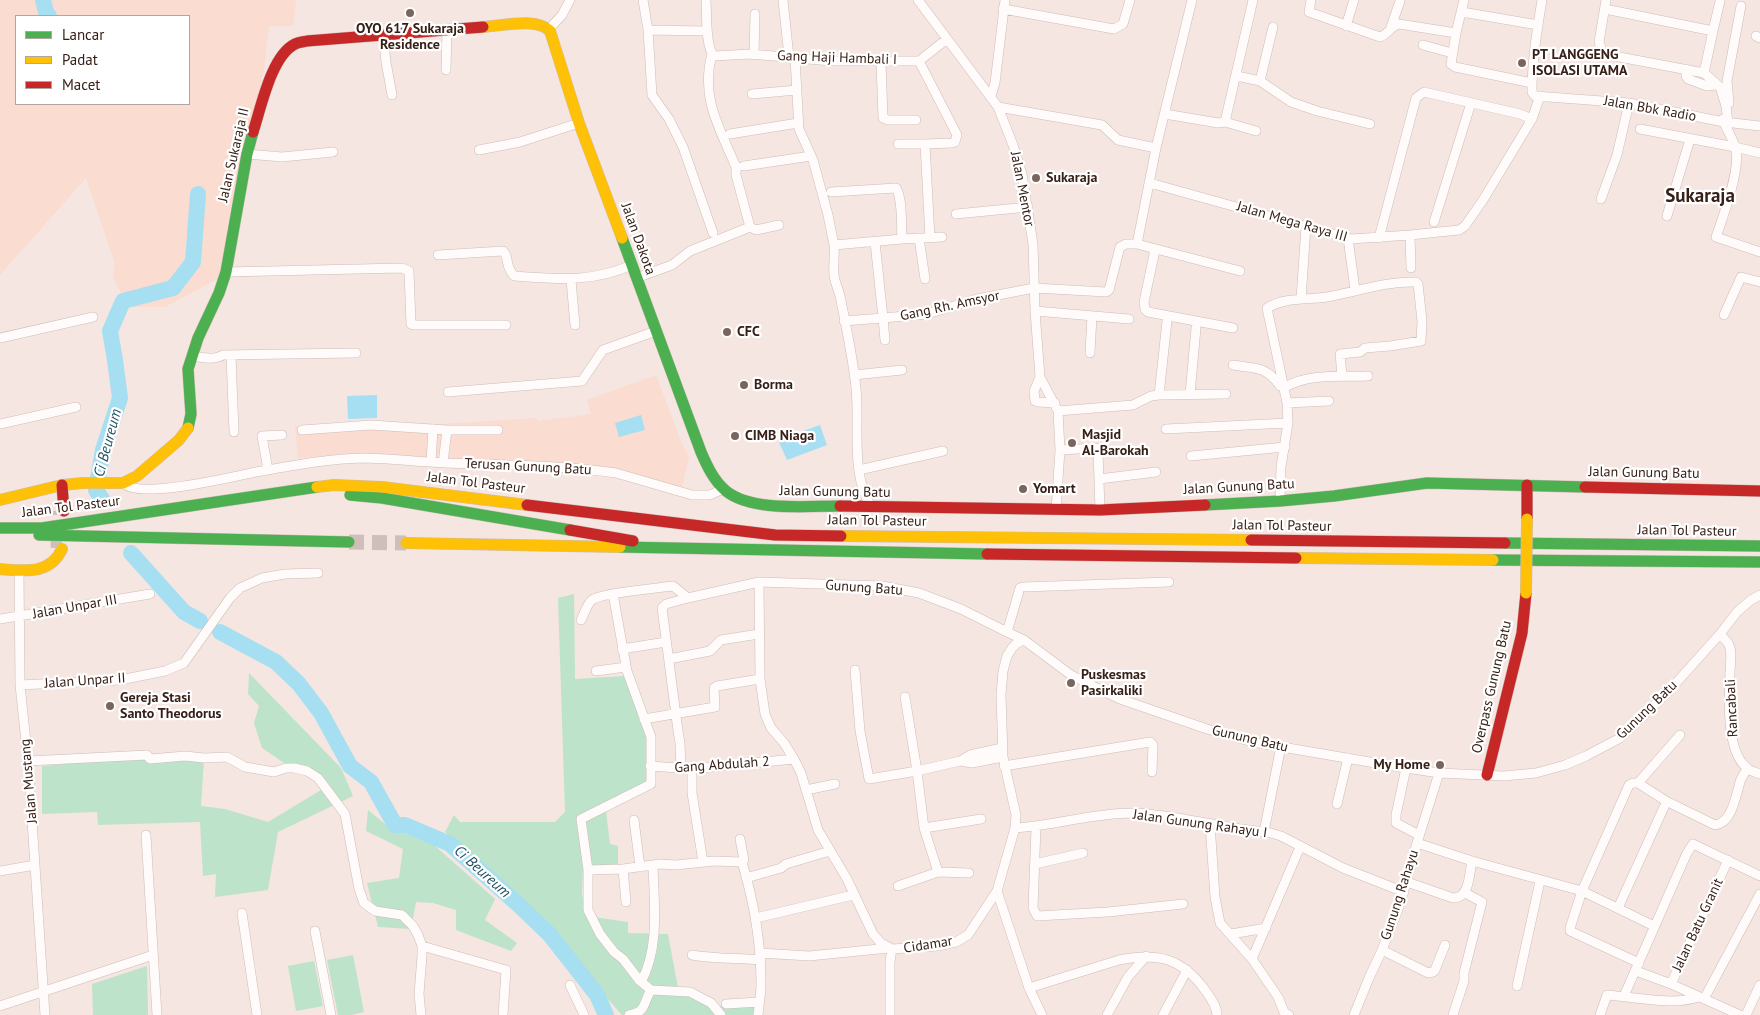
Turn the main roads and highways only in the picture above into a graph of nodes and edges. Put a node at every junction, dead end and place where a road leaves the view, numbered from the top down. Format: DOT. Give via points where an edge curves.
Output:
graph roads {
  1 [pos="548,29"];
  2 [pos="62,485"];
  3 [pos="1527,485"];
  4 [pos="723,489"];
  5 [pos="1760,491"];
  6 [pos="0,500"];
  7 [pos="61,511"];
  8 [pos="0,528"];
  9 [pos="44,535"];
  10 [pos="0,537"];
  11 [pos="349,542"];
  12 [pos="406,543"];
  13 [pos="1760,546"];
  14 [pos="59,549"];
  15 [pos="685,550"];
  16 [pos="1760,562"];
  17 [pos="0,569"];
  18 [pos="1487,776"];
  1 -- 2 [label="main road, Jalan Sukaraja II" via="535,23 383,34 300,42 284,53 270,76 247,154 220,293 198,338 196,357 188,369 191,414 188,429 137,476 125,482"];
  1 -- 4 [label="main road, Jalan Dakota" via="579,124 701,452"];
  2 -- 6 [label="main road"];
  2 -- 7 [label="main road"];
  3 -- 4 [label="main road, Jalan Gunung Batu" via="1427,483 1280,501 1100,510 753,504"];
  3 -- 5 [label="main road, Jalan Gunung Batu"];
  3 -- 18 [label="main road, Overpass Gunung Batu, bridge" via="1526,593 1522,633"];
  8 -- 13 [label="main road, Jalan Tol Pasteur" via="42,528 334,486 382,487 775,534"];
  9 -- 10 [label="main road, Jalan Tol Pasteur"];
  9 -- 11 [label="main road, Jalan Tol Pasteur"];
  9 -- 15 [label="main road" via="324,496 356,495"];
  12 -- 15 [label="main road"];
  14 -- 17 [label="main road" via="48,567"];
  15 -- 16 [label="main road"];
}
